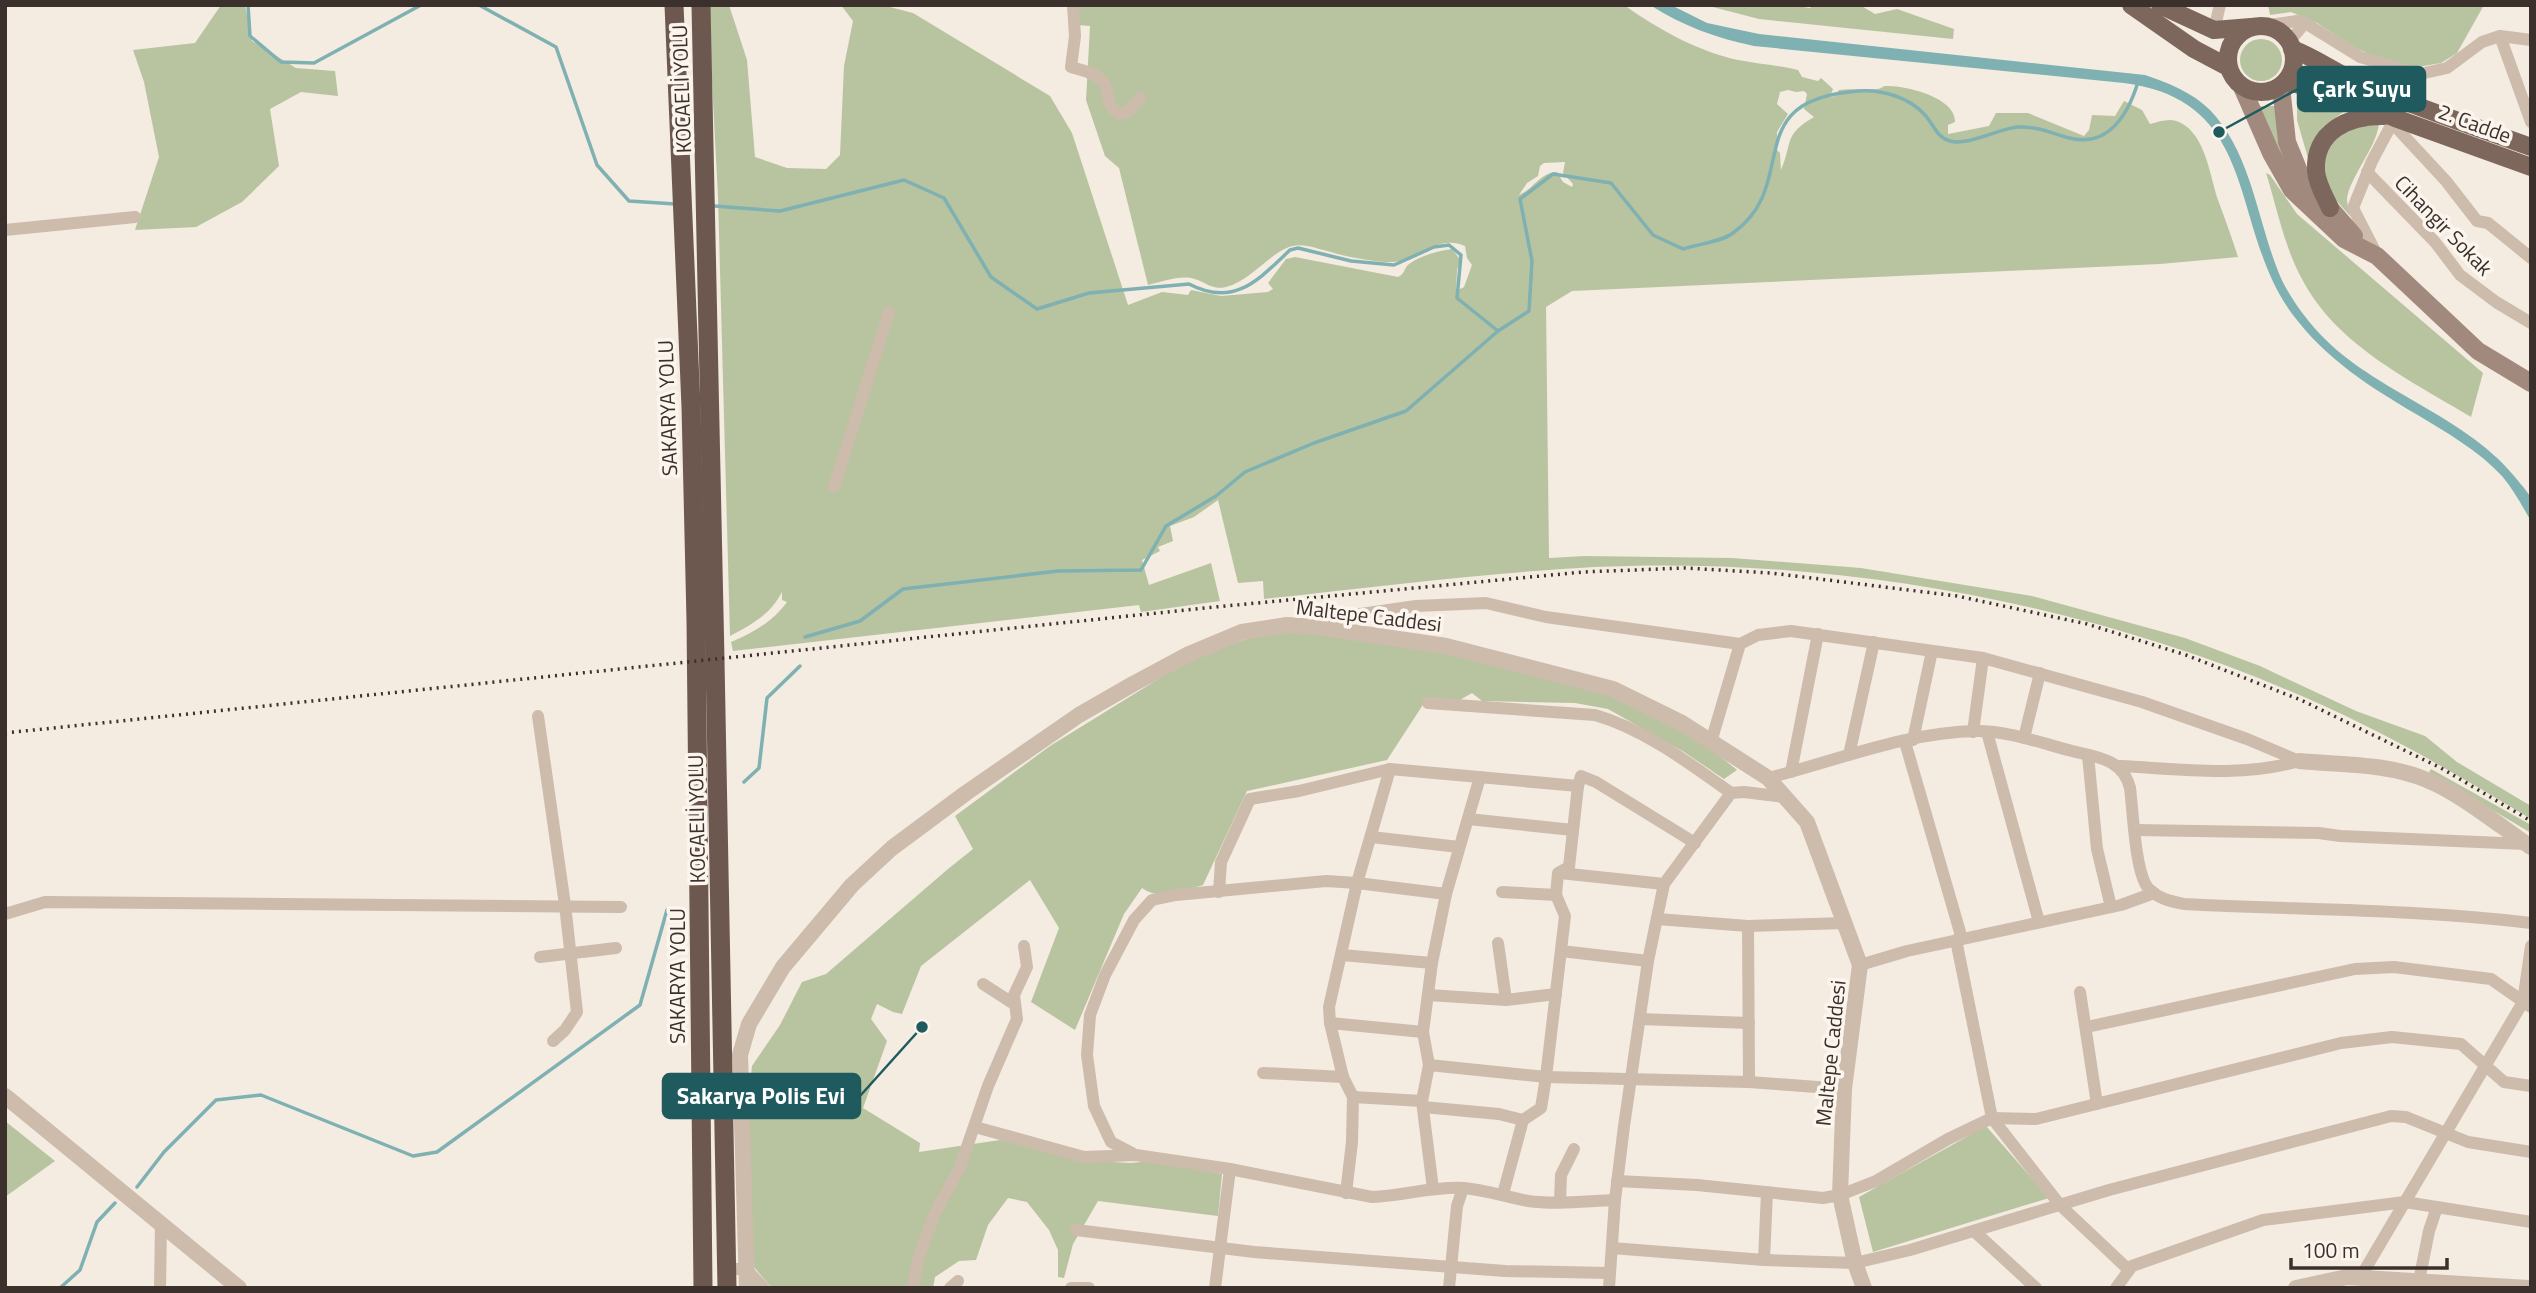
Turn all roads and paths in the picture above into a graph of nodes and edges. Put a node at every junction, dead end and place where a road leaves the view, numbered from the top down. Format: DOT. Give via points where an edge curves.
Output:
graph roads {
  1 [pos="674,5"];
  2 [pos="701,5"];
  3 [pos="1073,5"];
  4 [pos="2131,5"];
  5 [pos="2220,5"];
  6 [pos="2161,6"];
  7 [pos="2305,23"];
  8 [pos="2256,27"];
  9 [pos="2214,30"];
  10 [pos="2500,36"];
  11 [pos="2531,40"];
  12 [pos="2291,46"];
  13 [pos="2228,67"];
  14 [pos="2283,84"];
  15 [pos="2242,87"];
  16 [pos="1140,98"];
  17 [pos="2393,119"];
  18 [pos="2531,122"];
  19 [pos="2531,147"];
  20 [pos="2531,167"];
  21 [pos="2367,172"];
  22 [pos="2330,208"];
  23 [pos="135,217"];
  24 [pos="5,230"];
  25 [pos="2371,252"];
  26 [pos="2531,258"];
  27 [pos="889,312"];
  28 [pos="2531,323"];
  29 [pos="2531,383"];
  30 [pos="834,487"];
  31 [pos="705,617"];
  32 [pos="1317,627"];
  33 [pos="1818,634"];
  34 [pos="1874,642"];
  35 [pos="1740,644"];
  36 [pos="1932,651"];
  37 [pos="1983,658"];
  38 [pos="2040,673"];
  39 [pos="1428,703"];
  40 [pos="708,704"];
  41 [pos="538,716"];
  42 [pos="1973,732"];
  43 [pos="1987,732"];
  44 [pos="2024,738"];
  45 [pos="1711,741"];
  46 [pos="1909,741"];
  47 [pos="1849,755"];
  48 [pos="2088,755"];
  49 [pos="2299,761"];
  50 [pos="2119,766"];
  51 [pos="1390,769"];
  52 [pos="1791,772"];
  53 [pos="1480,777"];
  54 [pos="1768,778"];
  55 [pos="1578,786"];
  56 [pos="1731,793"];
  57 [pos="1785,797"];
  58 [pos="1468,819"];
  59 [pos="1573,830"];
  60 [pos="2135,830"];
  61 [pos="1371,837"];
  62 [pos="1695,843"];
  63 [pos="2528,845"];
  64 [pos="1459,847"];
  65 [pos="1558,873"];
  66 [pos="1357,883"];
  67 [pos="1664,884"];
  68 [pos="1219,891"];
  69 [pos="1502,892"];
  70 [pos="2154,893"];
  71 [pos="1446,894"];
  72 [pos="1556,895"];
  73 [pos="565,905"];
  74 [pos="621,907"];
  75 [pos="2111,907"];
  76 [pos="5,914"];
  77 [pos="1657,919"];
  78 [pos="2039,922"];
  79 [pos="1846,923"];
  80 [pos="2531,923"];
  81 [pos="1748,926"];
  82 [pos="1959,940"];
  83 [pos="1498,943"];
  84 [pos="2531,946"];
  85 [pos="1024,947"];
  86 [pos="616,948"];
  87 [pos="1561,951"];
  88 [pos="570,953"];
  89 [pos="1342,955"];
  90 [pos="540,957"];
  91 [pos="1648,961"];
  92 [pos="1432,963"];
  93 [pos="1860,965"];
  94 [pos="983,984"];
  95 [pos="2080,992"];
  96 [pos="1556,994"];
  97 [pos="1428,995"];
  98 [pos="1507,1000"];
  99 [pos="1014,1003"];
  100 [pos="2527,1005"];
  101 [pos="1640,1019"];
  102 [pos="1330,1023"];
  103 [pos="1749,1023"];
  104 [pos="2087,1027"];
  105 [pos="1423,1032"];
  106 [pos="553,1041"];
  107 [pos="1429,1065"];
  108 [pos="2487,1066"];
  109 [pos="1263,1073"];
  110 [pos="1343,1077"];
  111 [pos="1546,1077"];
  112 [pos="1632,1078"];
  113 [pos="1749,1082"];
  114 [pos="2531,1086"];
  115 [pos="1843,1089"];
  116 [pos="5,1097"];
  117 [pos="1353,1097"];
  118 [pos="1422,1104"];
  119 [pos="2097,1104"];
  120 [pos="1992,1118"];
  121 [pos="1523,1120"];
  122 [pos="975,1127"];
  123 [pos="2444,1134"];
  124 [pos="1574,1149"];
  125 [pos="2531,1152"];
  126 [pos="1136,1155"];
  127 [pos="1230,1169"];
  128 [pos="1617,1181"];
  129 [pos="1464,1188"];
  130 [pos="1433,1189"];
  131 [pos="1767,1192"];
  132 [pos="1346,1193"];
  133 [pos="1503,1194"];
  134 [pos="1840,1195"];
  135 [pos="1615,1200"];
  136 [pos="1560,1202"];
  137 [pos="2405,1202"];
  138 [pos="2060,1205"];
  139 [pos="2437,1207"];
  140 [pos="2531,1222"];
  141 [pos="161,1224"];
  142 [pos="1076,1230"];
  143 [pos="1974,1231"];
  144 [pos="1221,1248"];
  145 [pos="1612,1248"];
  146 [pos="1765,1260"];
  147 [pos="1855,1263"];
  148 [pos="1451,1267"];
  149 [pos="746,1269"];
  150 [pos="2129,1270"];
  151 [pos="1609,1273"];
  152 [pos="2370,1281"];
  153 [pos="2419,1281"];
  154 [pos="727,1282"];
  155 [pos="2526,1287"];
  156 [pos="160,1288"];
  157 [pos="239,1288"];
  158 [pos="703,1288"];
  159 [pos="747,1288"];
  160 [pos="764,1288"];
  161 [pos="914,1288"];
  162 [pos="1071,1288"];
  163 [pos="1089,1288"];
  164 [pos="1215,1288"];
  165 [pos="1449,1288"];
  166 [pos="1609,1288"];
  167 [pos="1864,1288"];
  168 [pos="2036,1288"];
  169 [pos="2116,1288"];
  170 [pos="2296,1288"];
  1 -- 31 [label="highway, SAKARYA YOLU" via="691,416"];
  2 -- 31 [label="highway, KOCAELİ YOLU" via="706,172"];
  3 -- 16 [label="street" via="1072,67 1104,83 1110,107 1119,114 1128,112"];
  4 -- 13 [label="main road"];
  5 -- 9 [label="street"];
  6 -- 9 [label="main road"];
  7 -- 8 [label="street"];
  7 -- 10 [label="street" via="2360,57 2420,74 2447,68 2482,42"];
  7 -- 12 [label="street"];
  8 -- 9 [label="main road"];
  8 -- 12 [label="main road" via="2282,34"];
  8 -- 13 [label="main road" via="2235,38"];
  10 -- 11 [label="street"];
  10 -- 18 [label="street"];
  12 -- 14 [label="main road" via="2292,72"];
  12 -- 19 [label="main road, 2. Cadde" via="2358,82"];
  13 -- 15 [label="main road"];
  14 -- 15 [label="main road" via="2262,93"];
  14 -- 17 [label="main road, 2. Cadde" via="2330,91"];
  14 -- 22 [label="main road" via="2287,142 2300,174"];
  15 -- 25 [label="main road" via="2270,153 2292,190 2344,239"];
  17 -- 20 [label="main road, 2. Cadde"];
  17 -- 21 [label="street"];
  17 -- 22 [label="main road" via="2369,116 2348,120 2325,138 2316,172"];
  17 -- 26 [label="street" via="2477,221 2488,223"];
  21 -- 25 [label="street" via="2353,208"];
  21 -- 28 [label="street, Cihangir Sokak" via="2435,242 2460,275"];
  22 -- 25 [label="main road"];
  23 -- 24 [label="street"];
  25 -- 29 [label="main road" via="2478,351"];
  27 -- 30 [label="street"];
  31 -- 40 [label="highway"];
  32 -- 35 [label="street" via="1366,613 1486,603 1546,617"];
  32 -- 45 [label="street, Maltepe Caddesi" via="1446,646 1613,689"];
  32 -- 149 [label="street, Maltepe Caddesi" via="1287,625 1242,632 1122,690 977,785 892,848 852,885 783,967 743,1040"];
  33 -- 34 [label="street"];
  33 -- 35 [label="street" via="1758,635"];
  33 -- 52 [label="street"];
  34 -- 36 [label="street"];
  34 -- 47 [label="street"];
  35 -- 45 [label="street"];
  36 -- 37 [label="street"];
  36 -- 46 [label="street"];
  37 -- 38 [label="street"];
  37 -- 42 [label="street"];
  38 -- 44 [label="street"];
  38 -- 49 [label="street" via="2142,702"];
  39 -- 56 [label="street" via="1595,715 1618,722"];
  40 -- 154 [label="highway, KOCAELİ YOLU"];
  40 -- 158 [label="highway, SAKARYA YOLU"];
  41 -- 73 [label="street"];
  42 -- 43 [label="street"];
  42 -- 46 [label="street"];
  43 -- 44 [label="street"];
  43 -- 78 [label="street"];
  44 -- 48 [label="street"];
  45 -- 54 [label="street, Maltepe Caddesi"];
  46 -- 47 [label="street"];
  46 -- 82 [label="street"];
  47 -- 52 [label="street"];
  48 -- 50 [label="street"];
  48 -- 75 [label="street" via="2097,849"];
  49 -- 50 [label="street" via="2230,771"];
  49 -- 63 [label="street" via="2386,768 2427,780"];
  50 -- 60 [label="street" via="2127,777"];
  51 -- 53 [label="street"];
  51 -- 61 [label="street"];
  51 -- 68 [label="street" via="1250,799 1221,862"];
  52 -- 54 [label="street"];
  53 -- 55 [label="street"];
  53 -- 58 [label="street"];
  54 -- 57 [label="street, Maltepe Caddesi"];
  55 -- 59 [label="street"];
  55 -- 62 [label="street" via="1581,776 1596,782"];
  56 -- 57 [label="street"];
  56 -- 62 [label="street"];
  57 -- 79 [label="street, Maltepe Caddesi" via="1807,821"];
  58 -- 59 [label="street"];
  58 -- 64 [label="street"];
  59 -- 65 [label="street" via="1569,867"];
  60 -- 63 [label="street" via="2307,832"];
  60 -- 70 [label="street" via="2140,874"];
  61 -- 64 [label="street"];
  61 -- 66 [label="street"];
  62 -- 67 [label="street"];
  64 -- 71 [label="street"];
  65 -- 67 [label="street"];
  65 -- 72 [label="street"];
  66 -- 68 [label="street" via="1325,881"];
  66 -- 71 [label="street"];
  66 -- 89 [label="street"];
  67 -- 77 [label="street"];
  68 -- 126 [label="street" via="1152,900 1134,920 1090,1015 1087,1055 1094,1106 1111,1142"];
  69 -- 72 [label="street"];
  70 -- 75 [label="street"];
  70 -- 80 [label="street" via="2184,904 2372,910"];
  71 -- 92 [label="street"];
  72 -- 87 [label="street" via="1565,916"];
  73 -- 74 [label="street"];
  73 -- 76 [label="street" via="45,902"];
  73 -- 88 [label="street"];
  75 -- 78 [label="street"];
  77 -- 81 [label="street"];
  77 -- 91 [label="street"];
  78 -- 82 [label="street"];
  79 -- 81 [label="street"];
  79 -- 93 [label="street, Maltepe Caddesi"];
  81 -- 103 [label="street"];
  82 -- 93 [label="street"];
  82 -- 120 [label="street"];
  83 -- 98 [label="street"];
  84 -- 100 [label="street"];
  85 -- 99 [label="street" via="1027,967"];
  86 -- 88 [label="street"];
  87 -- 91 [label="street"];
  87 -- 96 [label="street"];
  88 -- 90 [label="street"];
  88 -- 106 [label="street" via="577,1012"];
  89 -- 92 [label="street"];
  89 -- 102 [label="street" via="1329,1007"];
  91 -- 101 [label="street"];
  92 -- 97 [label="street"];
  93 -- 115 [label="street, Maltepe Caddesi"];
  94 -- 99 [label="street"];
  95 -- 104 [label="street"];
  96 -- 98 [label="street"];
  96 -- 111 [label="street"];
  97 -- 98 [label="street"];
  97 -- 105 [label="street"];
  99 -- 122 [label="street" via="1017,1019"];
  100 -- 104 [label="street" via="2491,979 2393,967 2355,969"];
  100 -- 108 [label="street"];
  101 -- 103 [label="street"];
  101 -- 112 [label="street"];
  102 -- 105 [label="street"];
  102 -- 110 [label="street"];
  103 -- 113 [label="street"];
  104 -- 119 [label="street"];
  105 -- 107 [label="street"];
  107 -- 111 [label="street"];
  107 -- 118 [label="street"];
  108 -- 114 [label="street" via="2504,1082"];
  108 -- 119 [label="street" via="2461,1044 2392,1037 2341,1043"];
  108 -- 123 [label="street"];
  109 -- 110 [label="street"];
  110 -- 117 [label="street"];
  111 -- 112 [label="street"];
  111 -- 121 [label="street" via="1541,1108"];
  112 -- 113 [label="street"];
  112 -- 128 [label="street"];
  113 -- 115 [label="street"];
  115 -- 134 [label="street, Maltepe Caddesi"];
  116 -- 141 [label="street"];
  117 -- 118 [label="street"];
  117 -- 132 [label="street"];
  118 -- 121 [label="street"];
  118 -- 130 [label="street"];
  119 -- 120 [label="street" via="2036,1119"];
  120 -- 134 [label="street" via="1876,1181"];
  120 -- 138 [label="street"];
  121 -- 133 [label="street"];
  122 -- 126 [label="street" via="1084,1157"];
  122 -- 161 [label="street" via="934,1215 918,1259"];
  123 -- 125 [label="street"];
  123 -- 137 [label="street"];
  123 -- 138 [label="street" via="2406,1117 2391,1116"];
  124 -- 136 [label="street" via="1561,1175"];
  126 -- 127 [label="street"];
  127 -- 132 [label="street"];
  127 -- 144 [label="street"];
  128 -- 131 [label="street"];
  128 -- 135 [label="street"];
  129 -- 130 [label="street"];
  129 -- 133 [label="street"];
  129 -- 148 [label="street" via="1457,1206"];
  130 -- 132 [label="street" via="1383,1197"];
  131 -- 134 [label="street" via="1823,1198"];
  131 -- 146 [label="street"];
  133 -- 136 [label="street"];
  134 -- 147 [label="street, Maltepe Caddesi"];
  135 -- 136 [label="street"];
  135 -- 145 [label="street"];
  137 -- 139 [label="street"];
  137 -- 150 [label="street" via="2263,1220"];
  137 -- 152 [label="street"];
  138 -- 143 [label="street"];
  138 -- 150 [label="street"];
  139 -- 140 [label="street"];
  139 -- 153 [label="street"];
  141 -- 156 [label="street"];
  141 -- 157 [label="street"];
  142 -- 144 [label="street"];
  143 -- 147 [label="street"];
  143 -- 168 [label="street"];
  144 -- 148 [label="street"];
  144 -- 164 [label="street"];
  145 -- 146 [label="street"];
  145 -- 151 [label="street"];
  146 -- 147 [label="street"];
  147 -- 167 [label="street, Maltepe Caddesi"];
  148 -- 151 [label="street"];
  148 -- 165 [label="street"];
  149 -- 154 [label="street"];
  149 -- 159 [label="street, Maltepe Caddesi"];
  149 -- 160 [label="street"];
  150 -- 169 [label="street"];
  151 -- 166 [label="street"];
  152 -- 153 [label="street"];
  152 -- 170 [label="street" via="2347,1277"];
  153 -- 155 [label="street"];
  162 -- 163 [label="street"];
}
